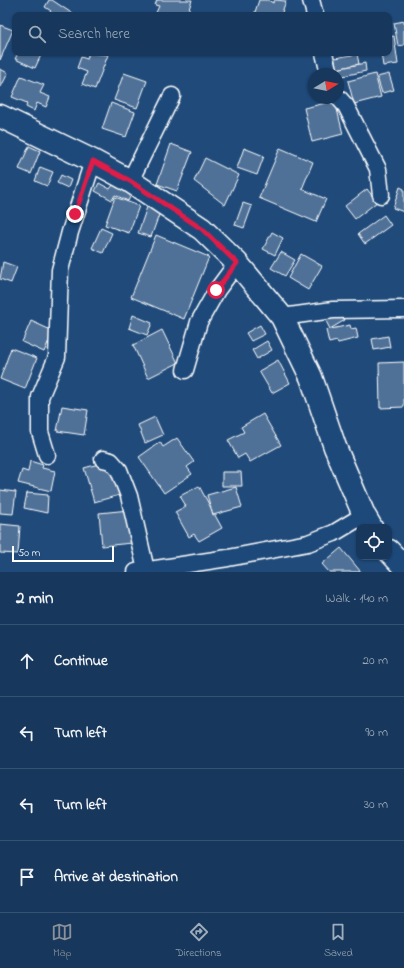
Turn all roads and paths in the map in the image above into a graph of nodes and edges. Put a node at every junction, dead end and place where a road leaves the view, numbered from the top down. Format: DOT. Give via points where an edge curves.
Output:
graph roads {
  1 [pos="312,0"];
  2 [pos="314,12"];
  3 [pos="325,56"];
  4 [pos="328,68"];
  5 [pos="172,96"];
  6 [pos="344,104"];
  7 [pos="0,116"];
  8 [pos="93,161"];
  9 [pos="130,181"];
  10 [pos="381,195"];
  11 [pos="237,263"];
  12 [pos="404,310"];
  13 [pos="282,317"];
  14 [pos="185,370"];
  15 [pos="47,455"];
  16 [pos="102,459"];
  17 [pos="368,521"];
  18 [pos="392,554"];
  19 [pos="404,567"];
  20 [pos="141,571"];
  1 -- 2 [label="street"];
  3 -- 4 [label="street"];
  5 -- 9 [label="street"];
  6 -- 10 [label="street" via="378,168"];
  7 -- 8 [label="main road"];
  8 -- 9 [label="main road"];
  8 -- 15 [label="street" via="60,270 57,357 40,398 40,432"];
  9 -- 11 [label="main road" via="202,229"];
  11 -- 13 [label="main road"];
  11 -- 14 [label="street" via="216,290 198,322"];
  12 -- 13 [label="street" via="334,310"];
  13 -- 17 [label="main road" via="311,377 335,447"];
  16 -- 20 [label="street" via="111,461 119,470 127,489"];
  17 -- 20 [label="street" via="308,543"];
  18 -- 19 [label="main road"];
}
